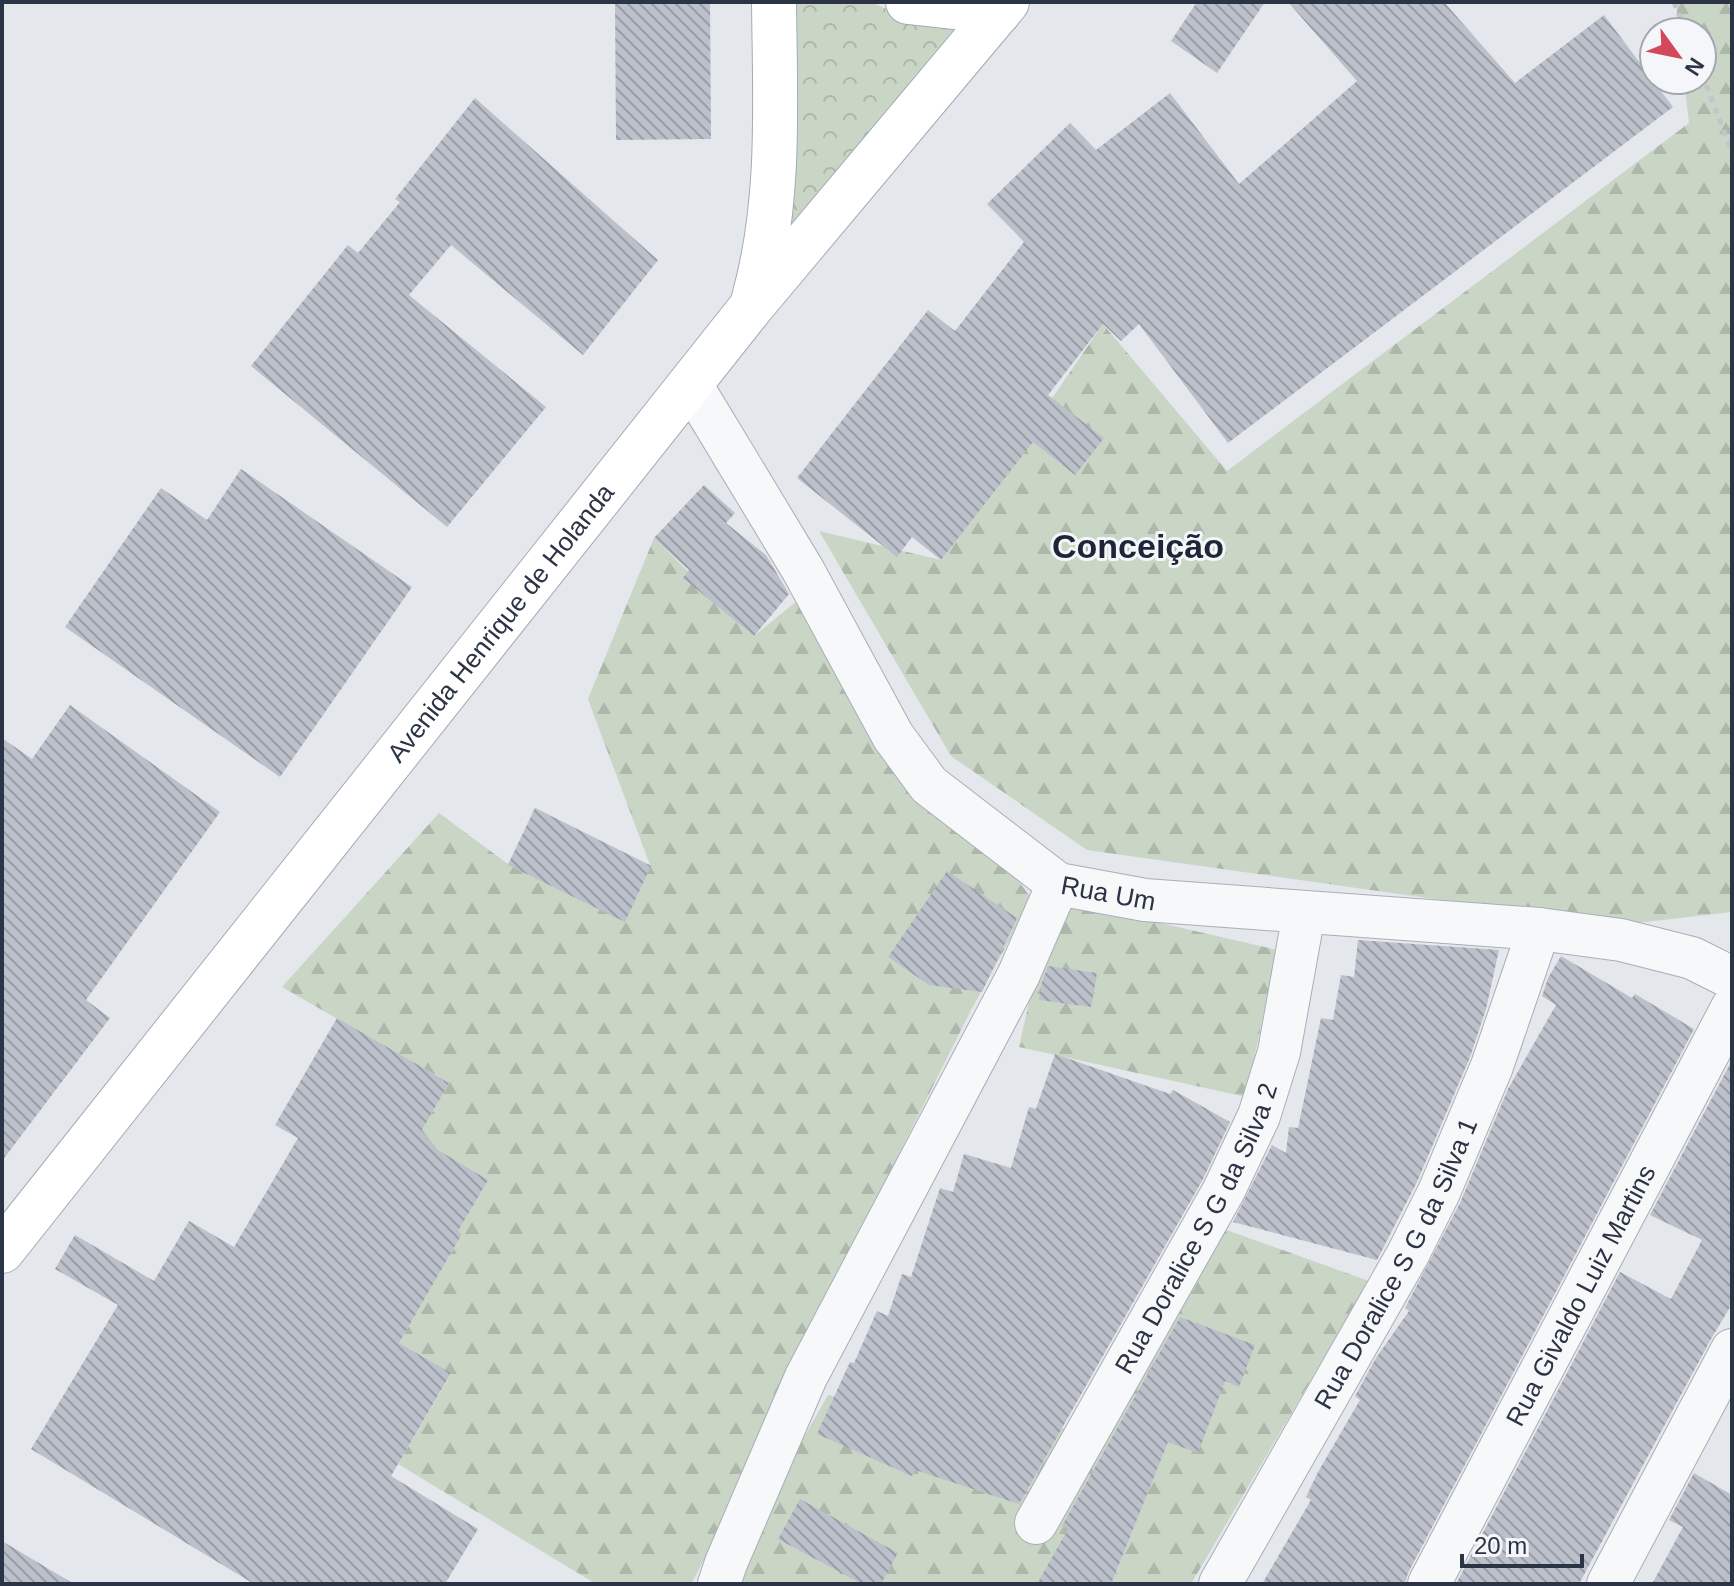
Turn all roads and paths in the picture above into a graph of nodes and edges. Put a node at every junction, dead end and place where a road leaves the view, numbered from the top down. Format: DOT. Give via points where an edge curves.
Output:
graph roads {
  1 [pos="774,2"];
  2 [pos="908,2"];
  3 [pos="1003,7"];
  4 [pos="1710,96"];
  5 [pos="1732,153"];
  6 [pos="752,306"];
  7 [pos="690,383"];
  8 [pos="1058,884"];
  9 [pos="1304,913"];
  10 [pos="1539,929"];
  11 [pos="1732,978"];
  12 [pos="1732,1008"];
  13 [pos="2,1251"];
  14 [pos="1732,1350"];
  15 [pos="1036,1523"];
  16 [pos="719,1584"];
  17 [pos="1220,1584"];
  18 [pos="1429,1584"];
  19 [pos="1608,1584"];
  1 -- 6 [label="main road" via="771,216"];
  2 -- 3 [label="main road"];
  3 -- 6 [label="main road, Avenida Henrique de Holanda"];
  4 -- 5 [label="path"];
  6 -- 7 [label="main road, Avenida Henrique de Holanda"];
  7 -- 8 [label="street, Rua Um" via="803,570 893,736 929,785"];
  7 -- 13 [label="main road, Avenida Henrique de Holanda"];
  8 -- 9 [label="street, Rua Um" via="1145,900"];
  8 -- 16 [label="street" via="1019,974 806,1377"];
  9 -- 10 [label="street, Rua Um"];
  9 -- 15 [label="street, Rua Doralice S G da Silva 2" via="1279,1052 1259,1116 1224,1190"];
  10 -- 11 [label="street, Rua Um" via="1621,940 1692,958"];
  10 -- 17 [label="street, Rua Doralice S G da Silva 1" via="1492,1066 1433,1205"];
  12 -- 18 [label="street, Rua Givaldo Luiz Martins"];
  14 -- 19 [label="street"];
}
